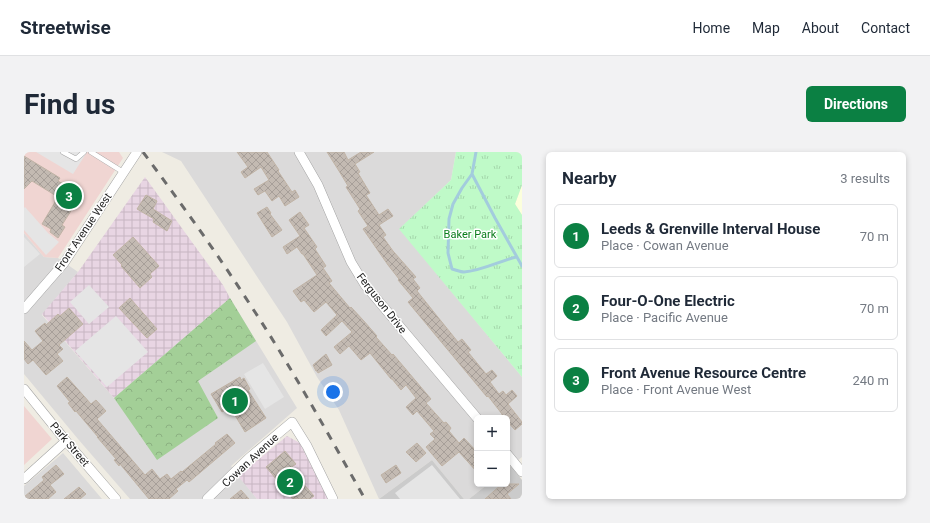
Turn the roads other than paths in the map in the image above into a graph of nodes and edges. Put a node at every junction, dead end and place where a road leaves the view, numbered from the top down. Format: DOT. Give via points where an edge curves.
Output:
graph roads {
  1 [pos="63,152"];
  2 [pos="84,152"];
  3 [pos="91,152"];
  4 [pos="137,152"];
  5 [pos="299,152"];
  6 [pos="124,172"];
  7 [pos="24,309"];
  8 [pos="24,389"];
  9 [pos="474,415"];
  10 [pos="66,441"];
  11 [pos="510,458"];
  12 [pos="522,472"];
  13 [pos="24,479"];
  14 [pos="116,499"];
  15 [pos="207,499"];
  16 [pos="333,499"];
  1 -- 2 [label="lane" via="76,159"];
  3 -- 6 [label="lane"];
  4 -- 6 [label="street, Front Avenue West"];
  5 -- 9 [label="street, Ferguson Drive" via="318,184 351,262 365,285"];
  6 -- 7 [label="street, Front Avenue West" via="64,263"];
  8 -- 10 [label="street, Park Street"];
  10 -- 13 [label="street"];
  10 -- 14 [label="street, Park Street"];
  11 -- 12 [label="street"];
  15 -- 16 [label="street, Cowan Avenue" via="292,422"];
}
